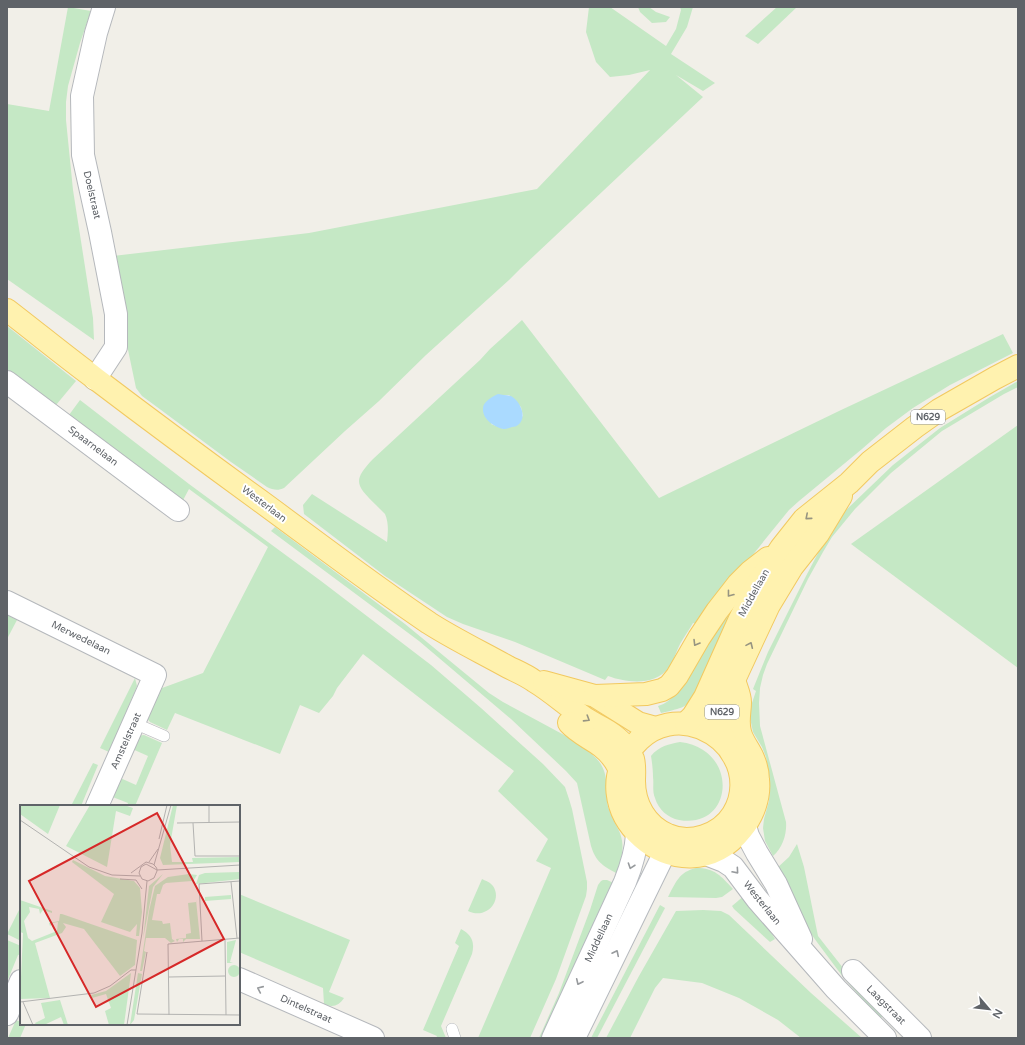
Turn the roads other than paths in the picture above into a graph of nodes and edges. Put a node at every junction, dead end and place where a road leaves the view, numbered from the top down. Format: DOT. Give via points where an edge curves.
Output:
graph roads {
  1 [pos="104,7"];
  2 [pos="7,310"];
  3 [pos="1018,366"];
  4 [pos="95,379"];
  5 [pos="7,382"];
  6 [pos="849,483"];
  7 [pos="178,510"];
  8 [pos="781,548"];
  9 [pos="7,602"];
  10 [pos="155,675"];
  11 [pos="533,680"];
  12 [pos="595,696"];
  13 [pos="134,723"];
  14 [pos="686,723"];
  15 [pos="656,728"];
  16 [pos="164,736"];
  17 [pos="733,739"];
  18 [pos="624,760"];
  19 [pos="98,805"];
  20 [pos="738,805"];
  21 [pos="745,826"];
  22 [pos="638,834"];
  23 [pos="685,850"];
  24 [pos="811,960"];
  25 [pos="853,971"];
  26 [pos="240,979"];
  27 [pos="20,984"];
  28 [pos="7,1014"];
  29 [pos="373,1038"];
  30 [pos="553,1038"];
  31 [pos="574,1038"];
  32 [pos="885,1038"];
  33 [pos="920,1038"];
  1 -- 4 [label="street, Doelstraat" via="82,96 83,155 116,314 116,347"];
  2 -- 4 [label="main road, Westerlaan"];
  3 -- 6 [label="main road, Middellaan / N629" via="939,410 893,443"];
  4 -- 11 [label="main road, Westerlaan" via="413,612 442,631"];
  5 -- 7 [label="street, Spaarnelaan"];
  6 -- 8 [label="main road, Middellaan / N629, one-way" via="804,519"];
  17 -- 6 [label="main road, Middellaan / N629, one-way" via="720,729 720,721 734,680 769,605 792,567 818,534"];
  8 -- 12 [label="main road, one-way" via="738,584 717,611 669,686 646,694"];
  8 -- 14 [label="main road, Middellaan / N629" via="758,583 705,696"];
  9 -- 10 [label="street, Merwedelaan"];
  10 -- 13 [label="street, Amstelstraat"];
  11 -- 12 [label="main road, Westerlaan"];
  11 -- 18 [label="main road, Westerlaan, one-way" via="570,725 602,746 615,761"];
  12 -- 15 [label="main road, Westerlaan" via="638,723"];
  13 -- 16 [label="lane"];
  13 -- 19 [label="street, Amstelstraat"];
  14 -- 15 [label="main road"];
  14 -- 17 [label="main road" via="711,732 719,738"];
  15 -- 18 [label="main road" via="642,737"];
  17 -- 20 [label="main road" via="740,770 741,790"];
  17 -- 21 [label="main road" via="753,758 759,784 753,811"];
  18 -- 22 [label="main road" via="618,776 618,797 631,826"];
  18 -- 23 [label="main road" via="634,765 638,804 646,818"];
  20 -- 21 [label="main road"];
  20 -- 23 [label="main road" via="727,822 712,833 694,839"];
  21 -- 23 [label="main road" via="724,846"];
  21 -- 24 [label="street, Westerlaan" via="757,853 776,884"];
  22 -- 23 [label="main road" via="653,846"];
  22 -- 30 [label="street, Middellaan, one-way" via="634,859 625,882"];
  23 -- 24 [label="street, Westerlaan, one-way" via="724,861 733,868"];
  31 -- 23 [label="street, one-way" via="639,906"];
  24 -- 32 [label="street, Westerlaan"];
  25 -- 33 [label="street, Laagstraat"];
  29 -- 26 [label="street, Dintelstraat, one-way"];
  27 -- 28 [label="street"];
}
